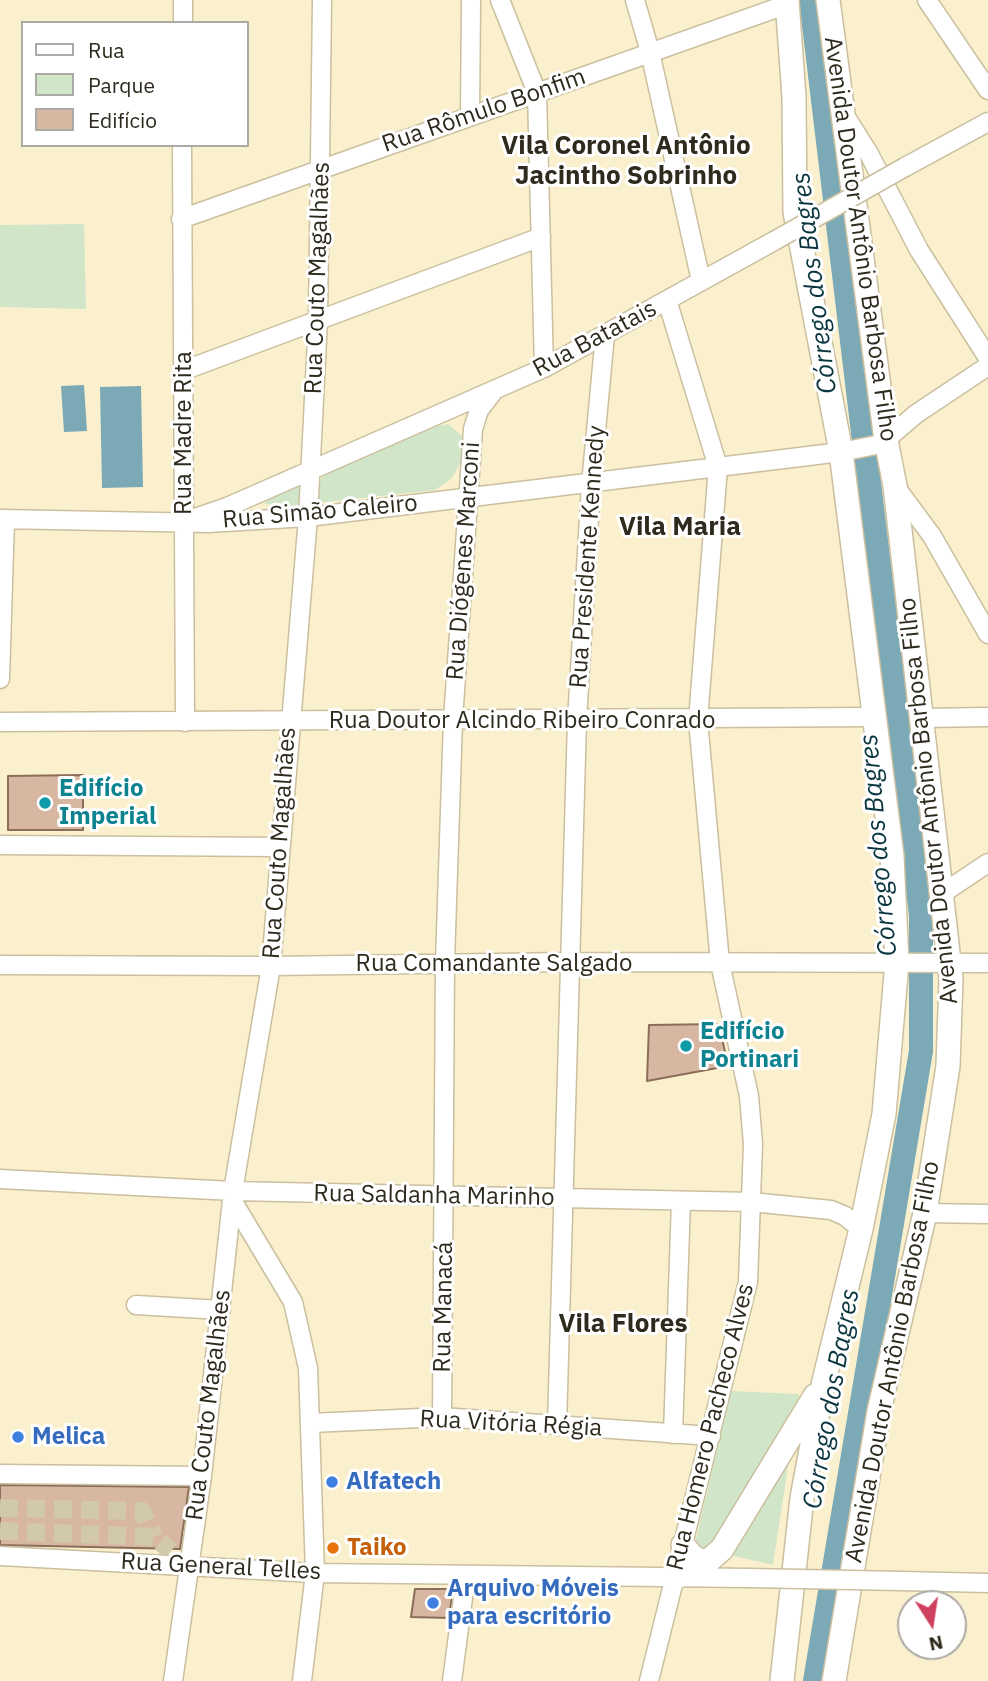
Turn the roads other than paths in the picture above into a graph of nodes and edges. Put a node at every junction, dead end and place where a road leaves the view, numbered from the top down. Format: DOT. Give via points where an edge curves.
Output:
graph roads {
  1 [pos="183,0"];
  2 [pos="322,0"];
  3 [pos="471,0"];
  4 [pos="500,0"];
  5 [pos="635,0"];
  6 [pos="828,0"];
  7 [pos="927,0"];
  8 [pos="788,2"];
  9 [pos="183,21"];
  10 [pos="650,52"];
  11 [pos="988,90"];
  12 [pos="537,93"];
  13 [pos="470,116"];
  14 [pos="988,122"];
  15 [pos="182,147"];
  16 [pos="858,153"];
  17 [pos="321,169"];
  18 [pos="181,219"];
  19 [pos="541,237"];
  20 [pos="701,281"];
  21 [pos="667,300"];
  22 [pos="318,320"];
  23 [pos="605,335"];
  24 [pos="988,358"];
  25 [pos="988,366"];
  26 [pos="544,368"];
  27 [pos="185,370"];
  28 [pos="493,392"];
  29 [pos="450,410"];
  30 [pos="473,429"];
  31 [pos="880,443"];
  32 [pos="845,452"];
  33 [pos="718,467"];
  34 [pos="310,471"];
  35 [pos="471,472"];
  36 [pos="592,484"];
  37 [pos="895,486"];
  38 [pos="493,495"];
  39 [pos="470,498"];
  40 [pos="429,502"];
  41 [pos="309,517"];
  42 [pos="2,519"];
  43 [pos="184,520"];
  44 [pos="983,614"];
  45 [pos="988,634"];
  46 [pos="0,679"];
  47 [pos="876,717"];
  48 [pos="988,717"];
  49 [pos="923,718"];
  50 [pos="453,720"];
  51 [pos="577,720"];
  52 [pos="698,720"];
  53 [pos="0,722"];
  54 [pos="185,722"];
  55 [pos="289,722"];
  56 [pos="0,845"];
  57 [pos="280,847"];
  58 [pos="988,863"];
  59 [pos="943,892"];
  60 [pos="568,961"];
  61 [pos="445,962"];
  62 [pos="901,962"];
  63 [pos="720,963"];
  64 [pos="943,963"];
  65 [pos="988,963"];
  66 [pos="0,965"];
  67 [pos="271,966"];
  68 [pos="0,1179"];
  69 [pos="232,1195"];
  70 [pos="445,1196"];
  71 [pos="563,1199"];
  72 [pos="681,1201"];
  73 [pos="751,1202"];
  74 [pos="925,1213"];
  75 [pos="988,1214"];
  76 [pos="861,1229"];
  77 [pos="136,1305"];
  78 [pos="221,1310"];
  79 [pos="822,1385"];
  80 [pos="442,1417"];
  81 [pos="311,1423"];
  82 [pos="557,1426"];
  83 [pos="673,1434"];
  84 [pos="711,1436"];
  85 [pos="0,1474"];
  86 [pos="202,1476"];
  87 [pos="683,1545"];
  88 [pos="172,1550"];
  89 [pos="0,1556"];
  90 [pos="706,1563"];
  91 [pos="189,1564"];
  92 [pos="315,1573"];
  93 [pos="466,1575"];
  94 [pos="674,1578"];
  95 [pos="988,1583"];
  96 [pos="173,1681"];
  97 [pos="302,1681"];
  98 [pos="452,1681"];
  99 [pos="649,1681"];
  100 [pos="782,1681"];
  101 [pos="834,1681"];
  1 -- 9 [label="street"];
  2 -- 17 [label="street, Rua Couto Magalhães"];
  3 -- 13 [label="street"];
  4 -- 12 [label="street"];
  5 -- 10 [label="street"];
  6 -- 16 [label="main road, Avenida Doutor Antônio Barbosa Filho" via="841,110"];
  7 -- 11 [label="street"];
  8 -- 10 [label="street, Rua Rômulo Bonfim"];
  8 -- 32 [label="main road, Avenida Doutor Antônio Barbosa Filho" via="795,212"];
  10 -- 12 [label="street, Rua Rômulo Bonfim"];
  10 -- 20 [label="street"];
  12 -- 13 [label="street, Rua Rômulo Bonfim"];
  12 -- 19 [label="street"];
  13 -- 17 [label="street, Rua Rômulo Bonfim"];
  14 -- 20 [label="street, Rua Batatais, bridge"];
  15 -- 18 [label="street, Rua Madre Rita"];
  16 -- 24 [label="street"];
  16 -- 31 [label="main road, Avenida Doutor Antônio Barbosa Filho"];
  17 -- 18 [label="street, Rua Rômulo Bonfim"];
  17 -- 22 [label="street, Rua Couto Magalhães"];
  18 -- 27 [label="street, Rua Madre Rita"];
  19 -- 22 [label="street"];
  19 -- 26 [label="street"];
  20 -- 21 [label="street, Rua Batatais"];
  21 -- 23 [label="street, Rua Batatais"];
  21 -- 33 [label="street, Rua Homero Pacheco Alves"];
  22 -- 27 [label="street"];
  22 -- 34 [label="street, Rua Couto Magalhães"];
  23 -- 26 [label="street, Rua Batatais"];
  23 -- 36 [label="street, Rua Presidente Kennedy"];
  25 -- 31 [label="street"];
  26 -- 28 [label="street, Rua Batatais"];
  27 -- 43 [label="street, Rua Madre Rita"];
  28 -- 29 [label="street, Rua Batatais"];
  28 -- 30 [label="street, Rua Diógenes Marconi" via="479,410"];
  29 -- 30 [label="street, Rua Diógenes Marconi" via="463,415"];
  29 -- 34 [label="street, Rua Batatais"];
  30 -- 35 [label="street, Rua Diógenes Marconi"];
  31 -- 32 [label="street, Rua Simão Caleiro"];
  31 -- 37 [label="main road, Avenida Doutor Antônio Barbosa Filho"];
  32 -- 33 [label="street, Rua Simão Caleiro"];
  32 -- 47 [label="main road, Avenida Doutor Antônio Barbosa Filho"];
  33 -- 36 [label="street, Rua Simão Caleiro"];
  33 -- 52 [label="street, Rua Homero Pacheco Alves"];
  34 -- 41 [label="street, Rua Couto Magalhães"];
  34 -- 43 [label="street, Rua Batatais" via="227,508"];
  35 -- 38 [label="street" via="480,491"];
  35 -- 39 [label="street, Rua Diógenes Marconi"];
  35 -- 40 [label="street, Rua Simão Caleiro"];
  36 -- 38 [label="street, Rua Simão Caleiro"];
  36 -- 51 [label="street, Rua Presidente Kennedy"];
  37 -- 44 [label="street"];
  37 -- 49 [label="main road, Avenida Doutor Antônio Barbosa Filho"];
  38 -- 39 [label="street, Rua Simão Caleiro"];
  39 -- 40 [label="street, Rua Simão Caleiro"];
  39 -- 50 [label="street, Rua Diógenes Marconi"];
  40 -- 41 [label="street, Rua Simão Caleiro"];
  41 -- 43 [label="street, Rua Simão Caleiro" via="208,523"];
  41 -- 55 [label="street, Rua Couto Magalhães"];
  42 -- 43 [label="street, Rua Simão Caleiro"];
  42 -- 46 [label="street"];
  43 -- 54 [label="street, Rua Madre Rita"];
  44 -- 45 [label="street"];
  47 -- 52 [label="street, Rua Doutor Alcindo Ribeiro Conrado"];
  47 -- 62 [label="main road, Avenida Doutor Antônio Barbosa Filho"];
  48 -- 49 [label="street"];
  49 -- 59 [label="main road, Avenida Doutor Antônio Barbosa Filho"];
  50 -- 51 [label="street, Rua Doutor Alcindo Ribeiro Conrado"];
  50 -- 55 [label="street, Rua Doutor Alcindo Ribeiro Conrado"];
  50 -- 61 [label="street, Rua Diógenes Marconi"];
  51 -- 52 [label="street, Rua Doutor Alcindo Ribeiro Conrado"];
  51 -- 60 [label="street, Rua Presidente Kennedy"];
  52 -- 63 [label="street, Rua Homero Pacheco Alves"];
  53 -- 54 [label="street, Rua Doutor Alcindo Ribeiro Conrado"];
  54 -- 55 [label="street, Rua Doutor Alcindo Ribeiro Conrado"];
  55 -- 57 [label="street, Rua Couto Magalhães"];
  56 -- 57 [label="street"];
  57 -- 67 [label="street, Rua Couto Magalhães"];
  58 -- 59 [label="street"];
  59 -- 64 [label="main road, Avenida Doutor Antônio Barbosa Filho"];
  60 -- 61 [label="street, Rua Comandante Salgado"];
  60 -- 63 [label="street, Rua Comandante Salgado"];
  60 -- 71 [label="street, Rua Presidente Kennedy"];
  61 -- 67 [label="street, Rua Comandante Salgado"];
  61 -- 70 [label="street, Rua Diógenes Marconi"];
  62 -- 63 [label="street, Rua Comandante Salgado"];
  62 -- 64 [label="street, Rua Comandante Salgado"];
  62 -- 76 [label="main road, Avenida Doutor Antônio Barbosa Filho" via="884,1114"];
  63 -- 73 [label="street, Rua Homero Pacheco Alves" via="749,1096"];
  64 -- 65 [label="street, Rua Comandante Salgado"];
  64 -- 74 [label="main road, Avenida Doutor Antônio Barbosa Filho" via="948,1066"];
  66 -- 67 [label="street, Rua Comandante Salgado"];
  67 -- 69 [label="street, Rua Couto Magalhães"];
  68 -- 69 [label="street, Rua Saldanha Marinho"];
  69 -- 70 [label="street, Rua Saldanha Marinho"];
  69 -- 78 [label="street, Rua Couto Magalhães"];
  69 -- 81 [label="street" via="293,1302 307,1367"];
  70 -- 71 [label="street, Rua Saldanha Marinho"];
  70 -- 80 [label="street, Rua Manacá"];
  71 -- 72 [label="street, Rua Saldanha Marinho"];
  71 -- 82 [label="street, Rua Presidente Kennedy"];
  72 -- 73 [label="street, Rua Saldanha Marinho"];
  72 -- 83 [label="street"];
  73 -- 76 [label="street, Rua Saldanha Marinho" via="831,1210"];
  73 -- 84 [label="street, Rua Homero Pacheco Alves" via="748,1282"];
  74 -- 75 [label="street"];
  74 -- 101 [label="main road, Avenida Doutor Antônio Barbosa Filho" via="879,1411"];
  76 -- 79 [label="main road, Avenida Doutor Antônio Barbosa Filho"];
  77 -- 78 [label="street"];
  78 -- 86 [label="street, Rua Couto Magalhães"];
  79 -- 90 [label="main road" via="722,1549"];
  79 -- 100 [label="main road, Avenida Doutor Antônio Barbosa Filho" via="802,1498"];
  80 -- 81 [label="street, Rua Vitória Régia"];
  80 -- 82 [label="street, Rua Vitória Régia"];
  81 -- 92 [label="street"];
  82 -- 83 [label="street, Rua Vitória Régia"];
  83 -- 84 [label="street, Rua Vitória Régia"];
  84 -- 87 [label="street, Rua Homero Pacheco Alves"];
  85 -- 86 [label="street"];
  86 -- 91 [label="street, Rua Couto Magalhães"];
  87 -- 90 [label="main road"];
  87 -- 94 [label="street, Rua Homero Pacheco Alves"];
  88 -- 91 [label="street"];
  89 -- 91 [label="street, Rua General Telles"];
  90 -- 94 [label="main road"];
  91 -- 92 [label="street, Rua General Telles"];
  91 -- 96 [label="street, Rua Couto Magalhães"];
  92 -- 93 [label="street, Rua General Telles"];
  92 -- 97 [label="street"];
  93 -- 94 [label="street, Rua General Telles"];
  93 -- 98 [label="street"];
  94 -- 95 [label="street, Rua General Telles, bridge"];
  94 -- 99 [label="street, Rua Homero Pacheco Alves"];
}
